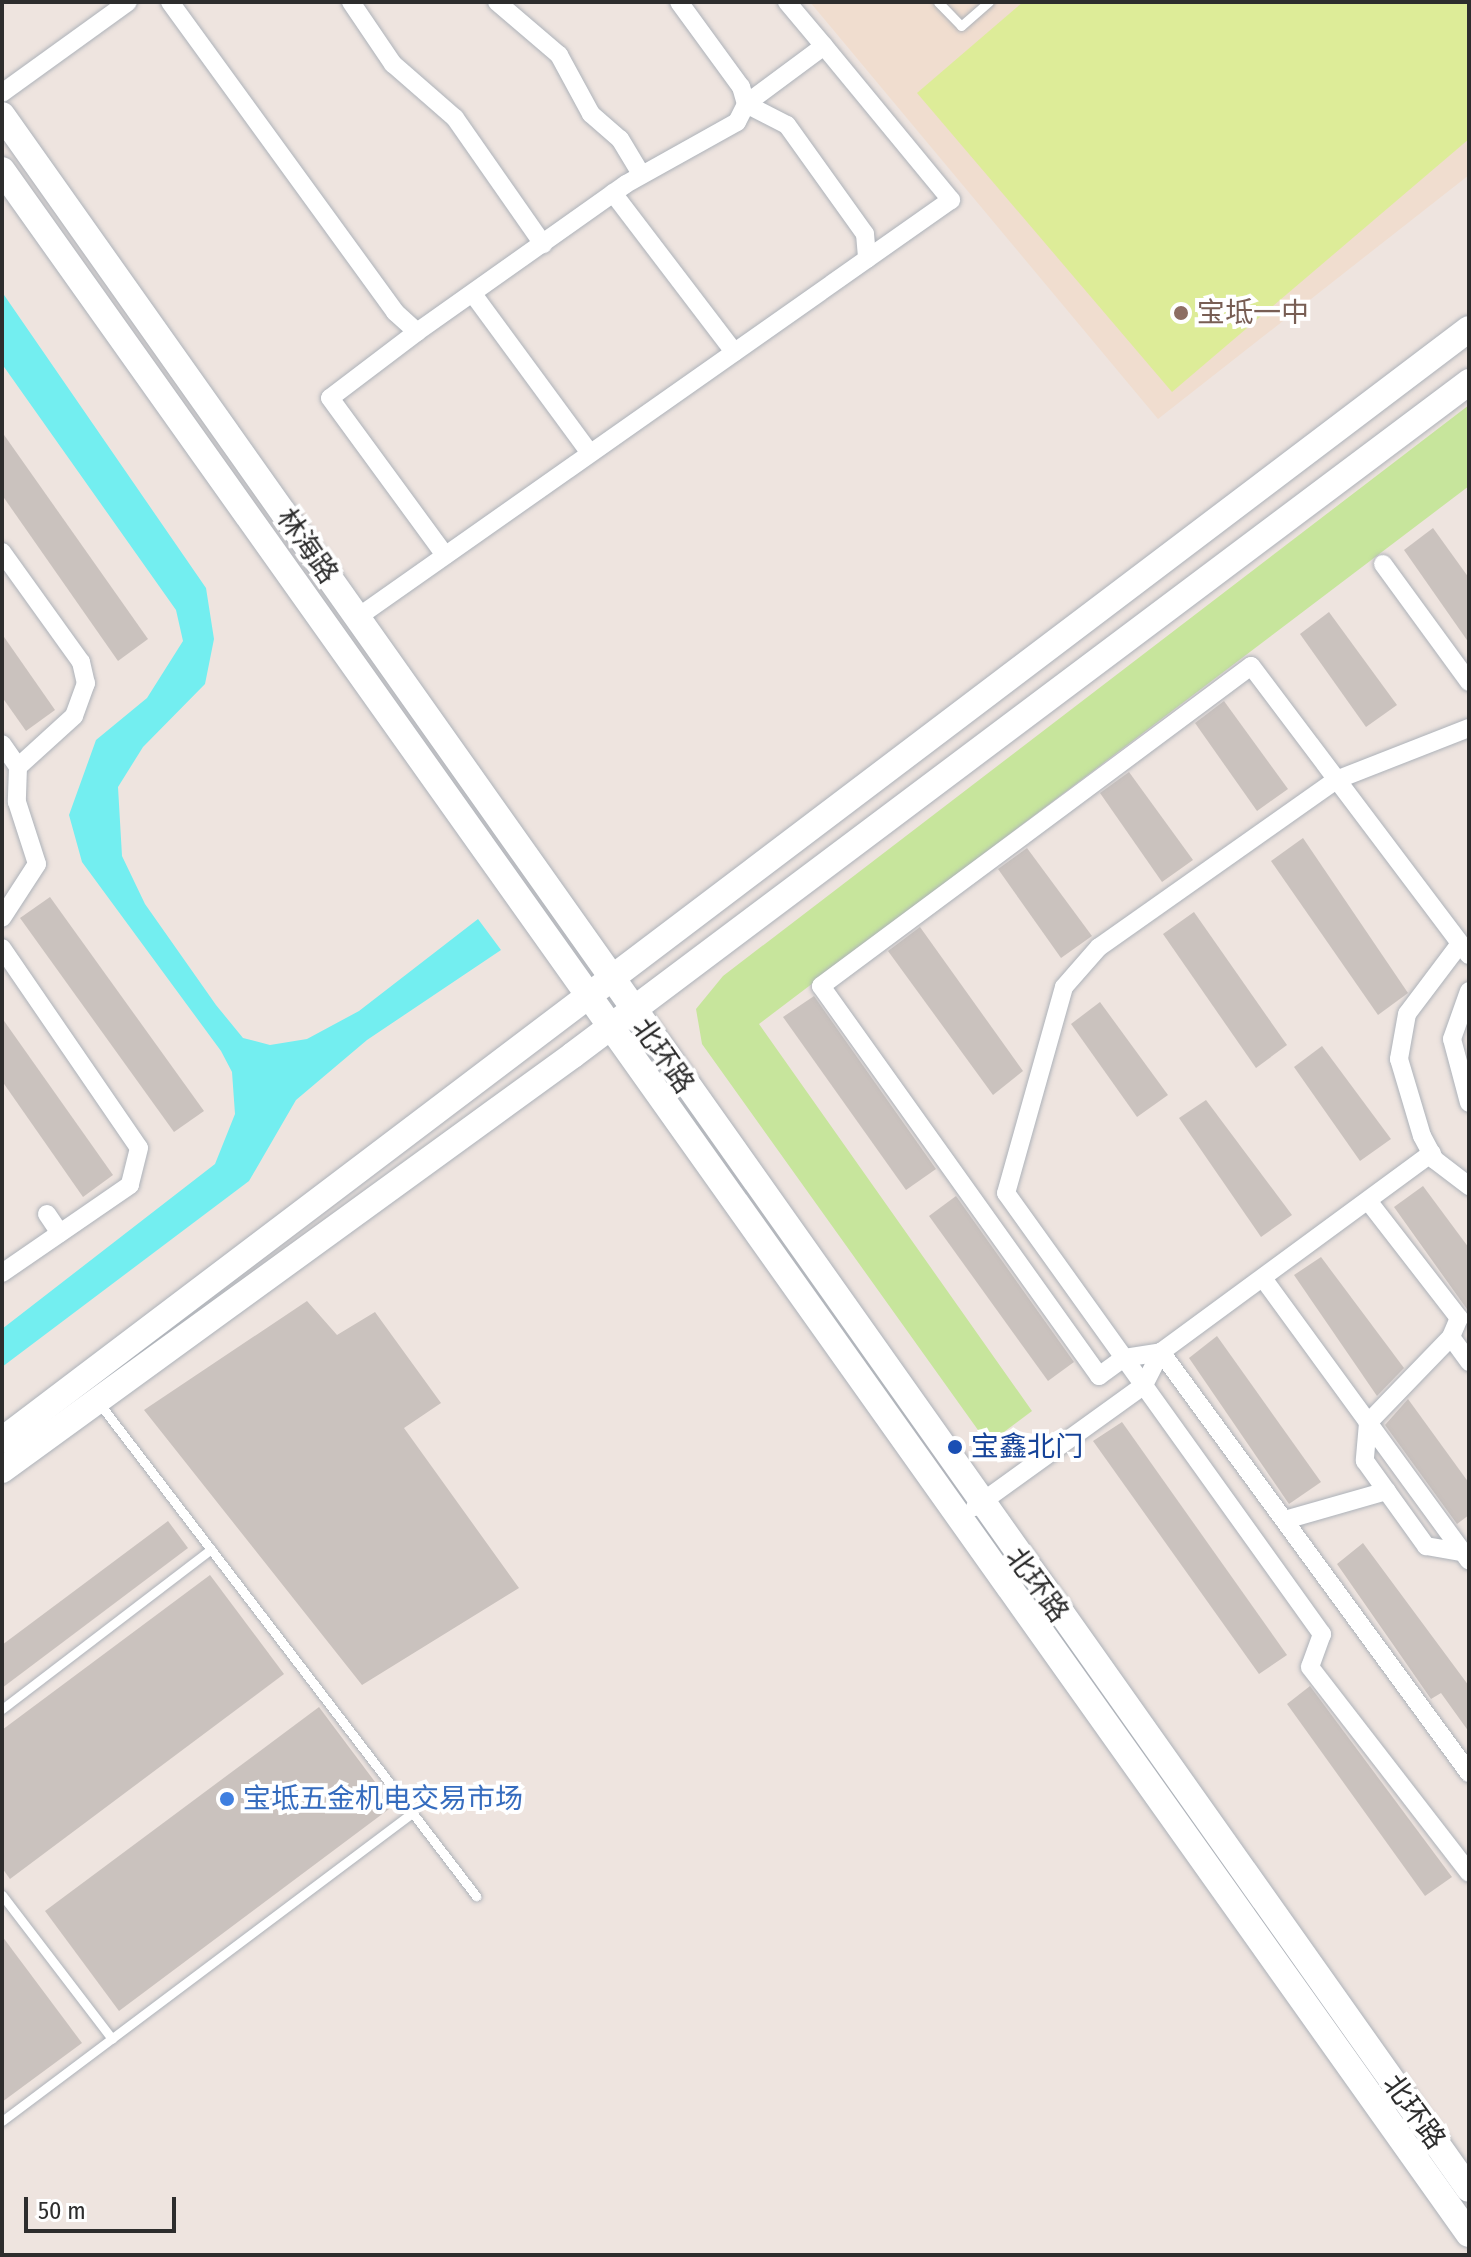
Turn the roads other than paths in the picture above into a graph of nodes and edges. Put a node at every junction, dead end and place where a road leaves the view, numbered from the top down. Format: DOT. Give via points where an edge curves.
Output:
graph roads {
  1 [pos="128,2"];
  2 [pos="170,2"];
  3 [pos="351,2"];
  4 [pos="497,2"];
  5 [pos="679,2"];
  6 [pos="787,2"];
  7 [pos="938,2"];
  8 [pos="989,2"];
  9 [pos="824,46"];
  10 [pos="2,93"];
  11 [pos="746,104"];
  12 [pos="2,115"];
  13 [pos="2,170"];
  14 [pos="641,174"];
  15 [pos="613,193"];
  16 [pos="543,244"];
  17 [pos="867,259"];
  18 [pos="473,294"];
  19 [pos="1469,329"];
  20 [pos="417,332"];
  21 [pos="734,352"];
  22 [pos="1469,382"];
  23 [pos="590,453"];
  24 [pos="2,552"];
  25 [pos="445,555"];
  26 [pos="1383,564"];
  27 [pos="358,617"];
  28 [pos="1469,682"];
  29 [pos="1469,728"];
  30 [pos="2,744"];
  31 [pos="18,767"];
  32 [pos="1336,780"];
  33 [pos="2,918"];
  34 [pos="2,948"];
  35 [pos="1464,950"];
  36 [pos="600,985"];
  37 [pos="1469,991"];
  38 [pos="622,1017"];
  39 [pos="1469,1103"];
  40 [pos="1432,1153"];
  41 [pos="1469,1186"];
  42 [pos="1369,1202"];
  43 [pos="47,1214"];
  44 [pos="60,1233"];
  45 [pos="2,1273"];
  46 [pos="1265,1281"];
  47 [pos="1451,1337"];
  48 [pos="1161,1352"];
  49 [pos="1124,1358"];
  50 [pos="1469,1362"];
  51 [pos="1144,1385"];
  52 [pos="97,1401"];
  53 [pos="1368,1423"];
  54 [pos="2,1440"];
  55 [pos="2,1470"];
  56 [pos="1387,1491"];
  57 [pos="970,1510"];
  58 [pos="1285,1520"];
  59 [pos="211,1549"];
  60 [pos="1467,1556"];
  61 [pos="2,1709"];
  62 [pos="1469,1773"];
  63 [pos="412,1813"];
  64 [pos="1469,1873"];
  65 [pos="2,1895"];
  66 [pos="476,1896"];
  67 [pos="112,2039"];
  68 [pos="2,2121"];
  69 [pos="1469,2189"];
  70 [pos="1469,2234"];
  1 -- 10 [label="street"];
  2 -- 20 [label="street" via="395,312"];
  3 -- 16 [label="street" via="393,64 455,118"];
  4 -- 14 [label="street" via="559,55 591,114 620,139"];
  5 -- 11 [label="street"];
  6 -- 9 [label="street"];
  7 -- 8 [label="lane" via="961,26"];
  9 -- 11 [label="street"];
  9 -- 17 [label="street" via="951,200"];
  11 -- 14 [label="street" via="737,122 707,143"];
  11 -- 17 [label="street" via="787,125 865,234"];
  12 -- 27 [label="main road, 林海路"];
  13 -- 36 [label="main road, 林海路"];
  14 -- 15 [label="street"];
  15 -- 16 [label="street"];
  15 -- 21 [label="street"];
  16 -- 18 [label="street"];
  17 -- 21 [label="street"];
  18 -- 20 [label="street"];
  18 -- 23 [label="street"];
  19 -- 36 [label="main road"];
  20 -- 25 [label="street" via="330,398"];
  21 -- 23 [label="street"];
  22 -- 38 [label="main road"];
  23 -- 25 [label="street"];
  24 -- 31 [label="street" via="81,662 86,683 74,716"];
  25 -- 27 [label="street"];
  26 -- 28 [label="street"];
  27 -- 36 [label="main road, 林海路"];
  29 -- 32 [label="street"];
  30 -- 31 [label="street"];
  31 -- 33 [label="street" via="17,802 37,864"];
  32 -- 35 [label="street"];
  32 -- 49 [label="street" via="1099,947 1064,987 1006,1193"];
  32 -- 49 [label="street" via="1251,666 821,986 1099,1376"];
  34 -- 44 [label="street" via="139,1148 130,1185"];
  35 -- 40 [label="street" via="1399,1035 1406,1093"];
  36 -- 38 [label="main road, 林海路"];
  36 -- 54 [label="main road"];
  37 -- 39 [label="street" via="1452,1039"];
  38 -- 52 [label="main road"];
  38 -- 57 [label="main road, 北环路"];
  40 -- 41 [label="street"];
  40 -- 42 [label="street"];
  42 -- 46 [label="street"];
  42 -- 47 [label="street" via="1459,1318"];
  43 -- 44 [label="street"];
  44 -- 45 [label="street"];
  46 -- 48 [label="street"];
  46 -- 53 [label="street"];
  47 -- 50 [label="street"];
  47 -- 53 [label="street"];
  48 -- 49 [label="street"];
  48 -- 51 [label="street"];
  48 -- 58 [label="street"];
  49 -- 51 [label="street"];
  51 -- 57 [label="street"];
  51 -- 64 [label="street" via="1322,1634 1310,1667"];
  52 -- 55 [label="main road"];
  52 -- 59 [label="lane"];
  53 -- 56 [label="street" via="1365,1461"];
  53 -- 60 [label="street"];
  56 -- 58 [label="street"];
  56 -- 60 [label="street" via="1426,1546"];
  57 -- 69 [label="main road, 北环路"];
  57 -- 70 [label="main road, 北环路"];
  58 -- 62 [label="street"];
  59 -- 61 [label="lane"];
  59 -- 63 [label="lane"];
  63 -- 66 [label="lane"];
  63 -- 67 [label="lane"];
  65 -- 67 [label="lane"];
  67 -- 68 [label="lane"];
}
